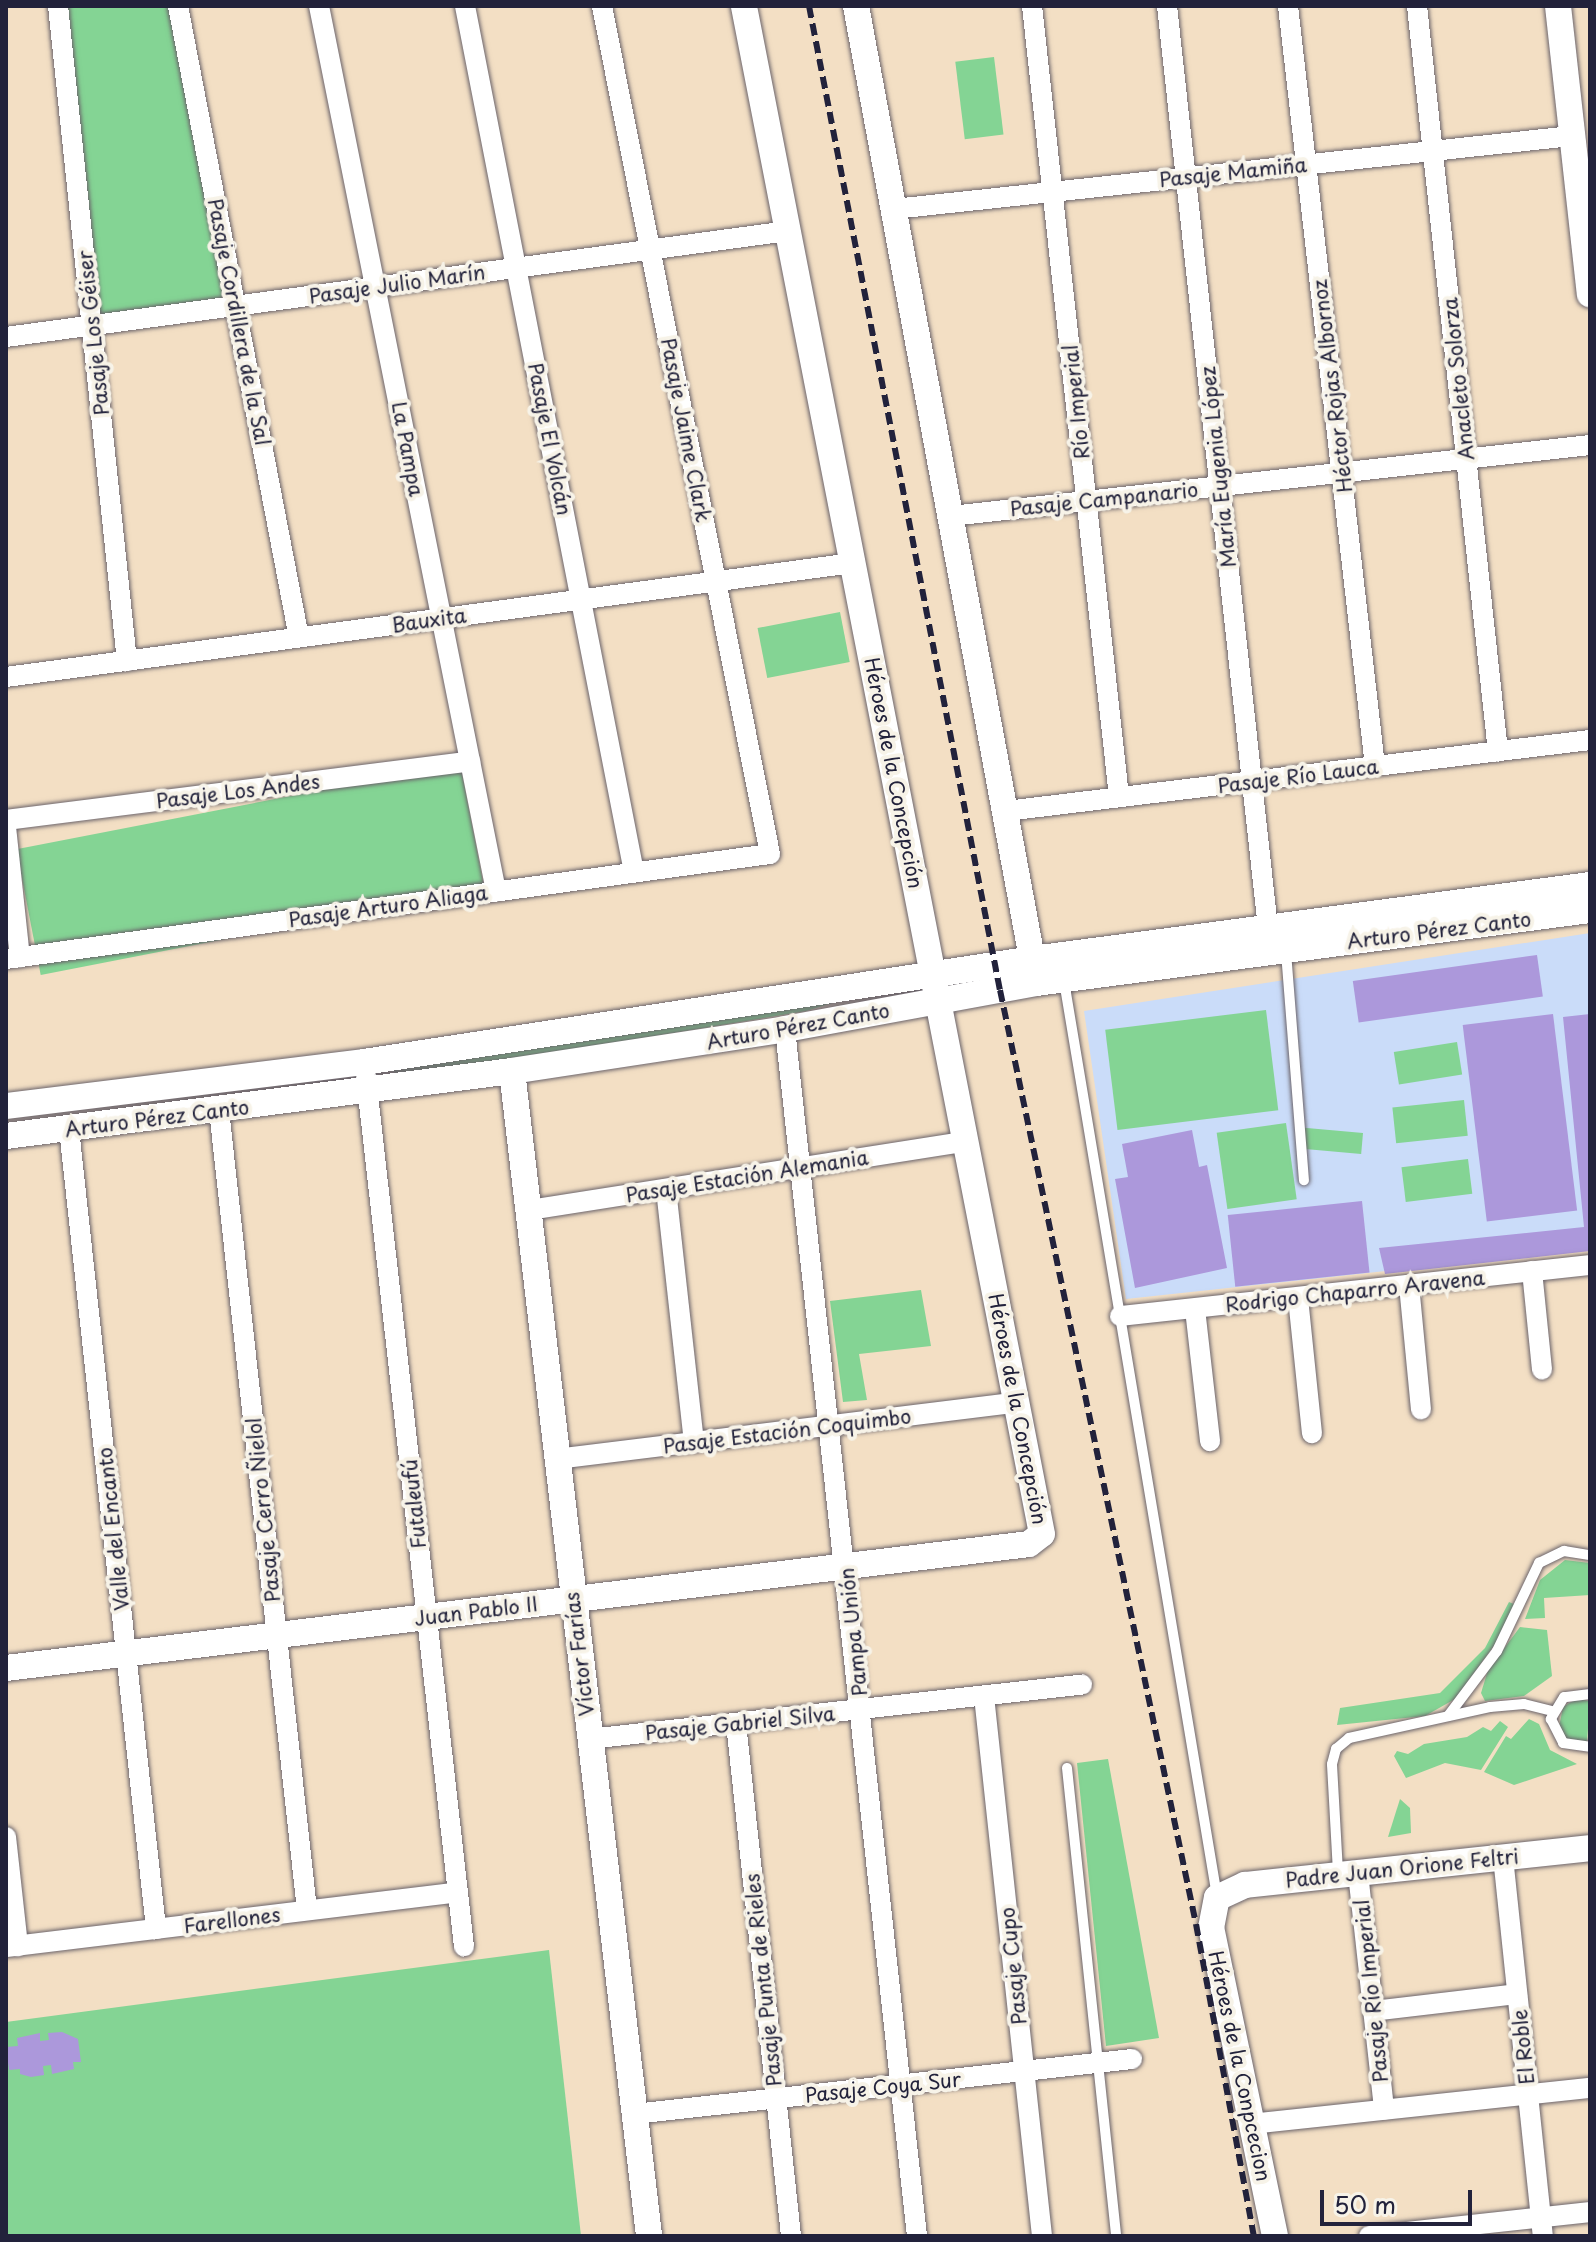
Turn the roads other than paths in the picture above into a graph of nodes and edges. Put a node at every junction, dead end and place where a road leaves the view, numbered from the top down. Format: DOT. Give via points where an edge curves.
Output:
graph roads {
  1 [pos="58,6"];
  2 [pos="178,6"];
  3 [pos="319,6"];
  4 [pos="465,6"];
  5 [pos="602,6"];
  6 [pos="744,6"];
  7 [pos="856,6"];
  8 [pos="1032,6"];
  9 [pos="1167,6"];
  10 [pos="1288,6"];
  11 [pos="1417,6"];
  12 [pos="1558,6"];
  13 [pos="1572,136"];
  14 [pos="1433,151"];
  15 [pos="1306,164"];
  16 [pos="1186,177"];
  17 [pos="1052,192"];
  18 [pos="894,209"];
  19 [pos="1586,225"];
  20 [pos="788,231"];
  21 [pos="650,249"];
  22 [pos="516,267"];
  23 [pos="375,286"];
  24 [pos="1590,294"];
  25 [pos="236,305"];
  26 [pos="92,325"];
  27 [pos="6,337"];
  28 [pos="1590,445"];
  29 [pos="1467,459"];
  30 [pos="1342,473"];
  31 [pos="1220,486"];
  32 [pos="1086,501"];
  33 [pos="951,516"];
  34 [pos="853,563"];
  35 [pos="715,582"];
  36 [pos="581,600"];
  37 [pos="441,619"];
  38 [pos="299,638"];
  39 [pos="127,661"];
  40 [pos="6,677"];
  41 [pos="1590,740"];
  42 [pos="1498,752"];
  43 [pos="470,761"];
  44 [pos="1375,766"];
  45 [pos="1253,781"];
  46 [pos="1119,797"];
  47 [pos="1006,811"];
  48 [pos="6,820"];
  49 [pos="6,827"];
  50 [pos="770,854"];
  51 [pos="634,872"];
  52 [pos="1590,885"];
  53 [pos="496,891"];
  54 [pos="1590,910"];
  55 [pos="1268,928"];
  56 [pos="1286,950"];
  57 [pos="13,958"];
  58 [pos="1062,967"];
  59 [pos="1034,971"];
  60 [pos="936,989"];
  61 [pos="785,1029"];
  62 [pos="364,1062"];
  63 [pos="512,1071"];
  64 [pos="368,1091"];
  65 [pos="6,1106"];
  66 [pos="219,1110"];
  67 [pos="69,1129"];
  68 [pos="6,1136"];
  69 [pos="965,1142"];
  70 [pos="801,1168"];
  71 [pos="1304,1180"];
  72 [pos="666,1189"];
  73 [pos="529,1210"];
  74 [pos="1590,1265"];
  75 [pos="1532,1271"];
  76 [pos="1409,1285"];
  77 [pos="1298,1298"];
  78 [pos="1195,1309"];
  79 [pos="1120,1316"];
  80 [pos="1542,1369"];
  81 [pos="1018,1402"];
  82 [pos="1421,1409"];
  83 [pos="830,1425"];
  84 [pos="1312,1433"];
  85 [pos="1210,1441"];
  86 [pos="694,1442"];
  87 [pos="556,1459"];
  88 [pos="1040,1539"];
  89 [pos="1590,1555"];
  90 [pos="846,1567"];
  91 [pos="572,1600"];
  92 [pos="427,1617"];
  93 [pos="277,1636"];
  94 [pos="126,1654"];
  95 [pos="6,1668"];
  96 [pos="1082,1685"];
  97 [pos="1590,1694"];
  98 [pos="984,1696"];
  99 [pos="861,1709"];
  100 [pos="1553,1711"];
  101 [pos="1448,1716"];
  102 [pos="736,1723"];
  103 [pos="589,1739"];
  104 [pos="1590,1747"];
  105 [pos="1067,1768"];
  106 [pos="6,1837"];
  107 [pos="1590,1848"];
  108 [pos="1503,1857"];
  109 [pos="1348,1874"];
  110 [pos="458,1892"];
  111 [pos="1217,1898"];
  112 [pos="307,1910"];
  113 [pos="156,1929"];
  114 [pos="464,1946"];
  115 [pos="12,1947"];
  116 [pos="1517,1994"];
  117 [pos="1373,2011"];
  118 [pos="1132,2059"];
  119 [pos="1098,2063"];
  120 [pos="1024,2071"];
  121 [pos="901,2085"];
  122 [pos="1590,2088"];
  123 [pos="1528,2094"];
  124 [pos="776,2098"];
  125 [pos="1384,2110"];
  126 [pos="634,2114"];
  127 [pos="1251,2124"];
  128 [pos="1590,2212"];
  129 [pos="1542,2227"];
  130 [pos="1409,2234"];
  131 [pos="649,2236"];
  132 [pos="791,2236"];
  133 [pos="917,2236"];
  134 [pos="1042,2236"];
  135 [pos="1116,2236"];
  136 [pos="1275,2236"];
  137 [pos="1369,2236"];
  1 -- 26 [label="street, Pasaje Los Géiser"];
  2 -- 25 [label="street, Pasaje Cordillera de la Sal"];
  3 -- 23 [label="street, La Pampa"];
  4 -- 22 [label="street, Pasaje El Volcán"];
  5 -- 21 [label="street, Pasaje Jaime Clark"];
  6 -- 20 [label="street, Héroes de la Concepción"];
  7 -- 18 [label="street"];
  8 -- 17 [label="street, Río Imperial"];
  9 -- 16 [label="street, María Eugenia López"];
  10 -- 15 [label="street, Héctor Rojas Albornoz"];
  11 -- 14 [label="street, Anacleto Solorza"];
  12 -- 13 [label="street"];
  13 -- 14 [label="street, Pasaje Mamiña"];
  13 -- 19 [label="street"];
  14 -- 15 [label="street, Pasaje Mamiña"];
  14 -- 29 [label="street, Anacleto Solorza"];
  15 -- 16 [label="street, Pasaje Mamiña"];
  15 -- 30 [label="street, Héctor Rojas Albornoz"];
  16 -- 17 [label="street, Pasaje Mamiña"];
  16 -- 31 [label="street, María Eugenia López"];
  17 -- 18 [label="street, Pasaje Mamiña"];
  17 -- 32 [label="street, Río Imperial"];
  18 -- 33 [label="street"];
  19 -- 24 [label="street"];
  20 -- 21 [label="street, Pasaje Julio Marín"];
  20 -- 34 [label="street, Héroes de la Concepción"];
  21 -- 22 [label="street, Pasaje Julio Marín"];
  21 -- 35 [label="street, Pasaje Jaime Clark"];
  22 -- 23 [label="street, Pasaje Julio Marín"];
  22 -- 36 [label="street, Pasaje El Volcán"];
  23 -- 25 [label="street, Pasaje Julio Marín"];
  23 -- 37 [label="street, La Pampa"];
  25 -- 26 [label="street, Pasaje Julio Marín"];
  25 -- 38 [label="street, Pasaje Cordillera de la Sal"];
  26 -- 27 [label="street, Pasaje Julio Marín"];
  26 -- 39 [label="street, Pasaje Los Géiser"];
  28 -- 29 [label="street, Pasaje Campanario"];
  29 -- 30 [label="street, Pasaje Campanario"];
  29 -- 42 [label="street, Anacleto Solorza"];
  30 -- 31 [label="street, Pasaje Campanario"];
  30 -- 44 [label="street, Héctor Rojas Albornoz"];
  31 -- 32 [label="street, Pasaje Campanario"];
  31 -- 45 [label="street, María Eugenia López"];
  32 -- 33 [label="street, Pasaje Campanario"];
  32 -- 46 [label="street, Río Imperial"];
  33 -- 47 [label="street"];
  34 -- 35 [label="street, Bauxita"];
  34 -- 60 [label="street, Héroes de la Concepción"];
  35 -- 36 [label="street, Bauxita"];
  35 -- 50 [label="street, Pasaje Jaime Clark"];
  36 -- 37 [label="street, Bauxita"];
  36 -- 51 [label="street, Pasaje El Volcán"];
  37 -- 38 [label="street, Bauxita"];
  37 -- 43 [label="street, La Pampa"];
  38 -- 39 [label="street, Bauxita"];
  39 -- 40 [label="street, Bauxita"];
  41 -- 42 [label="street, Pasaje Río Lauca"];
  42 -- 44 [label="street, Pasaje Río Lauca"];
  43 -- 48 [label="street, Pasaje Los Andes"];
  43 -- 53 [label="street, La Pampa"];
  44 -- 45 [label="street, Pasaje Río Lauca"];
  45 -- 46 [label="street, Pasaje Río Lauca"];
  45 -- 55 [label="street, María Eugenia López"];
  46 -- 47 [label="street, Pasaje Río Lauca"];
  47 -- 59 [label="street"];
  49 -- 57 [label="street"];
  50 -- 51 [label="street, Pasaje Arturo Aliaga"];
  51 -- 53 [label="street, Pasaje Arturo Aliaga"];
  52 -- 55 [label="street, Arturo Pérez Canto"];
  53 -- 57 [label="street, Pasaje Arturo Aliaga"];
  54 -- 56 [label="street, Arturo Pérez Canto"];
  55 -- 58 [label="street, Arturo Pérez Canto"];
  56 -- 58 [label="street, Arturo Pérez Canto"];
  56 -- 71 [label="lane"];
  58 -- 59 [label="street, Arturo Pérez Canto"];
  58 -- 79 [label="lane"];
  59 -- 60 [label="street, Arturo Pérez Canto"];
  60 -- 61 [label="street, Arturo Pérez Canto"];
  60 -- 62 [label="street, Arturo Pérez Canto"];
  60 -- 69 [label="street, Héroes de la Concepción"];
  61 -- 63 [label="street, Arturo Pérez Canto"];
  61 -- 70 [label="street, Pampa Unión"];
  62 -- 64 [label="street, Futaleufú"];
  62 -- 65 [label="street, Arturo Pérez Canto"];
  63 -- 64 [label="street, Arturo Pérez Canto"];
  63 -- 73 [label="street, Víctor Farías"];
  64 -- 66 [label="street, Arturo Pérez Canto"];
  64 -- 92 [label="street, Futaleufú"];
  66 -- 67 [label="street, Arturo Pérez Canto"];
  66 -- 93 [label="street, Pasaje Cerro Ñielol"];
  67 -- 68 [label="street, Arturo Pérez Canto"];
  67 -- 94 [label="street, Valle del Encanto"];
  69 -- 70 [label="street, Pasaje Estación Alemania"];
  69 -- 81 [label="street, Héroes de la Concepción"];
  70 -- 72 [label="street, Pasaje Estación Alemania"];
  70 -- 83 [label="street, Pampa Unión"];
  72 -- 73 [label="street, Pasaje Estación Alemania"];
  72 -- 86 [label="street"];
  73 -- 87 [label="street, Víctor Farías"];
  74 -- 75 [label="street, Rodrigo Chaparro Aravena"];
  75 -- 76 [label="street, Rodrigo Chaparro Aravena"];
  75 -- 80 [label="street"];
  76 -- 77 [label="street, Rodrigo Chaparro Aravena"];
  76 -- 82 [label="street"];
  77 -- 78 [label="street, Rodrigo Chaparro Aravena"];
  77 -- 84 [label="street"];
  78 -- 79 [label="street, Rodrigo Chaparro Aravena"];
  78 -- 85 [label="street"];
  79 -- 111 [label="lane"];
  81 -- 83 [label="street, Pasaje Estación Coquimbo"];
  81 -- 88 [label="street, Héroes de la Concepción" via="1043,1527"];
  83 -- 86 [label="street, Pasaje Estación Coquimbo"];
  83 -- 90 [label="street, Pampa Unión"];
  86 -- 87 [label="street, Pasaje Estación Coquimbo"];
  87 -- 91 [label="street, Víctor Farías"];
  88 -- 90 [label="street, Juan Pablo II"];
  89 -- 101 [label="lane" via="1564,1551 1539,1563 1497,1651"];
  90 -- 91 [label="street, Juan Pablo II"];
  90 -- 99 [label="street, Pampa Unión"];
  91 -- 92 [label="street, Juan Pablo II"];
  91 -- 103 [label="street, Víctor Farías"];
  92 -- 93 [label="street, Juan Pablo II"];
  92 -- 110 [label="street, Futaleufú"];
  93 -- 94 [label="street, Juan Pablo II"];
  93 -- 112 [label="street, Pasaje Cerro Ñielol"];
  94 -- 95 [label="street, Juan Pablo II"];
  94 -- 113 [label="street, Valle del Encanto"];
  96 -- 98 [label="street, Pasaje Gabriel Silva"];
  97 -- 100 [label="lane" via="1564,1697"];
  98 -- 99 [label="street, Pasaje Gabriel Silva"];
  98 -- 120 [label="street, Pasaje Cupo"];
  99 -- 102 [label="street, Pasaje Gabriel Silva"];
  99 -- 121 [label="street, Pampa Unión"];
  100 -- 101 [label="lane" via="1524,1704"];
  100 -- 104 [label="lane" via="1556,1737 1571,1747"];
  101 -- 109 [label="lane" via="1349,1738 1336,1749 1332,1764"];
  102 -- 103 [label="street, Pasaje Gabriel Silva"];
  102 -- 124 [label="street, Pasaje Punta de Rieles"];
  103 -- 126 [label="street, Víctor Farías"];
  105 -- 119 [label="lane"];
  106 -- 115 [label="street"];
  107 -- 108 [label="street, Padre Juan Orione Feltri"];
  108 -- 109 [label="street, Padre Juan Orione Feltri"];
  108 -- 116 [label="street, El Roble"];
  109 -- 111 [label="street, Padre Juan Orione Feltri" via="1245,1885"];
  109 -- 117 [label="street, Pasaje Río Imperial"];
  110 -- 112 [label="street, Farellones"];
  110 -- 114 [label="street, Futaleufú"];
  111 -- 127 [label="street, Héroes de la Conpcecion" via="1211,1928"];
  112 -- 113 [label="street, Farellones"];
  113 -- 115 [label="street, Farellones"];
  116 -- 117 [label="street"];
  116 -- 123 [label="street, El Roble"];
  117 -- 125 [label="street, Pasaje Río Imperial"];
  118 -- 119 [label="street, Pasaje Coya Sur"];
  119 -- 120 [label="street, Pasaje Coya Sur"];
  119 -- 135 [label="lane"];
  120 -- 121 [label="street, Pasaje Coya Sur"];
  120 -- 134 [label="street, Pasaje Cupo"];
  121 -- 124 [label="street, Pasaje Coya Sur"];
  121 -- 133 [label="street, Pampa Unión"];
  122 -- 123 [label="street"];
  123 -- 125 [label="street"];
  123 -- 129 [label="street, El Roble"];
  124 -- 126 [label="street, Pasaje Coya Sur"];
  124 -- 132 [label="street, Pasaje Punta de Rieles"];
  125 -- 127 [label="street"];
  126 -- 131 [label="street, Víctor Farías"];
  127 -- 136 [label="street, Héroes de la Conpcecion"];
  128 -- 129 [label="street"];
  129 -- 130 [label="street"];
  130 -- 137 [label="street"];
}
